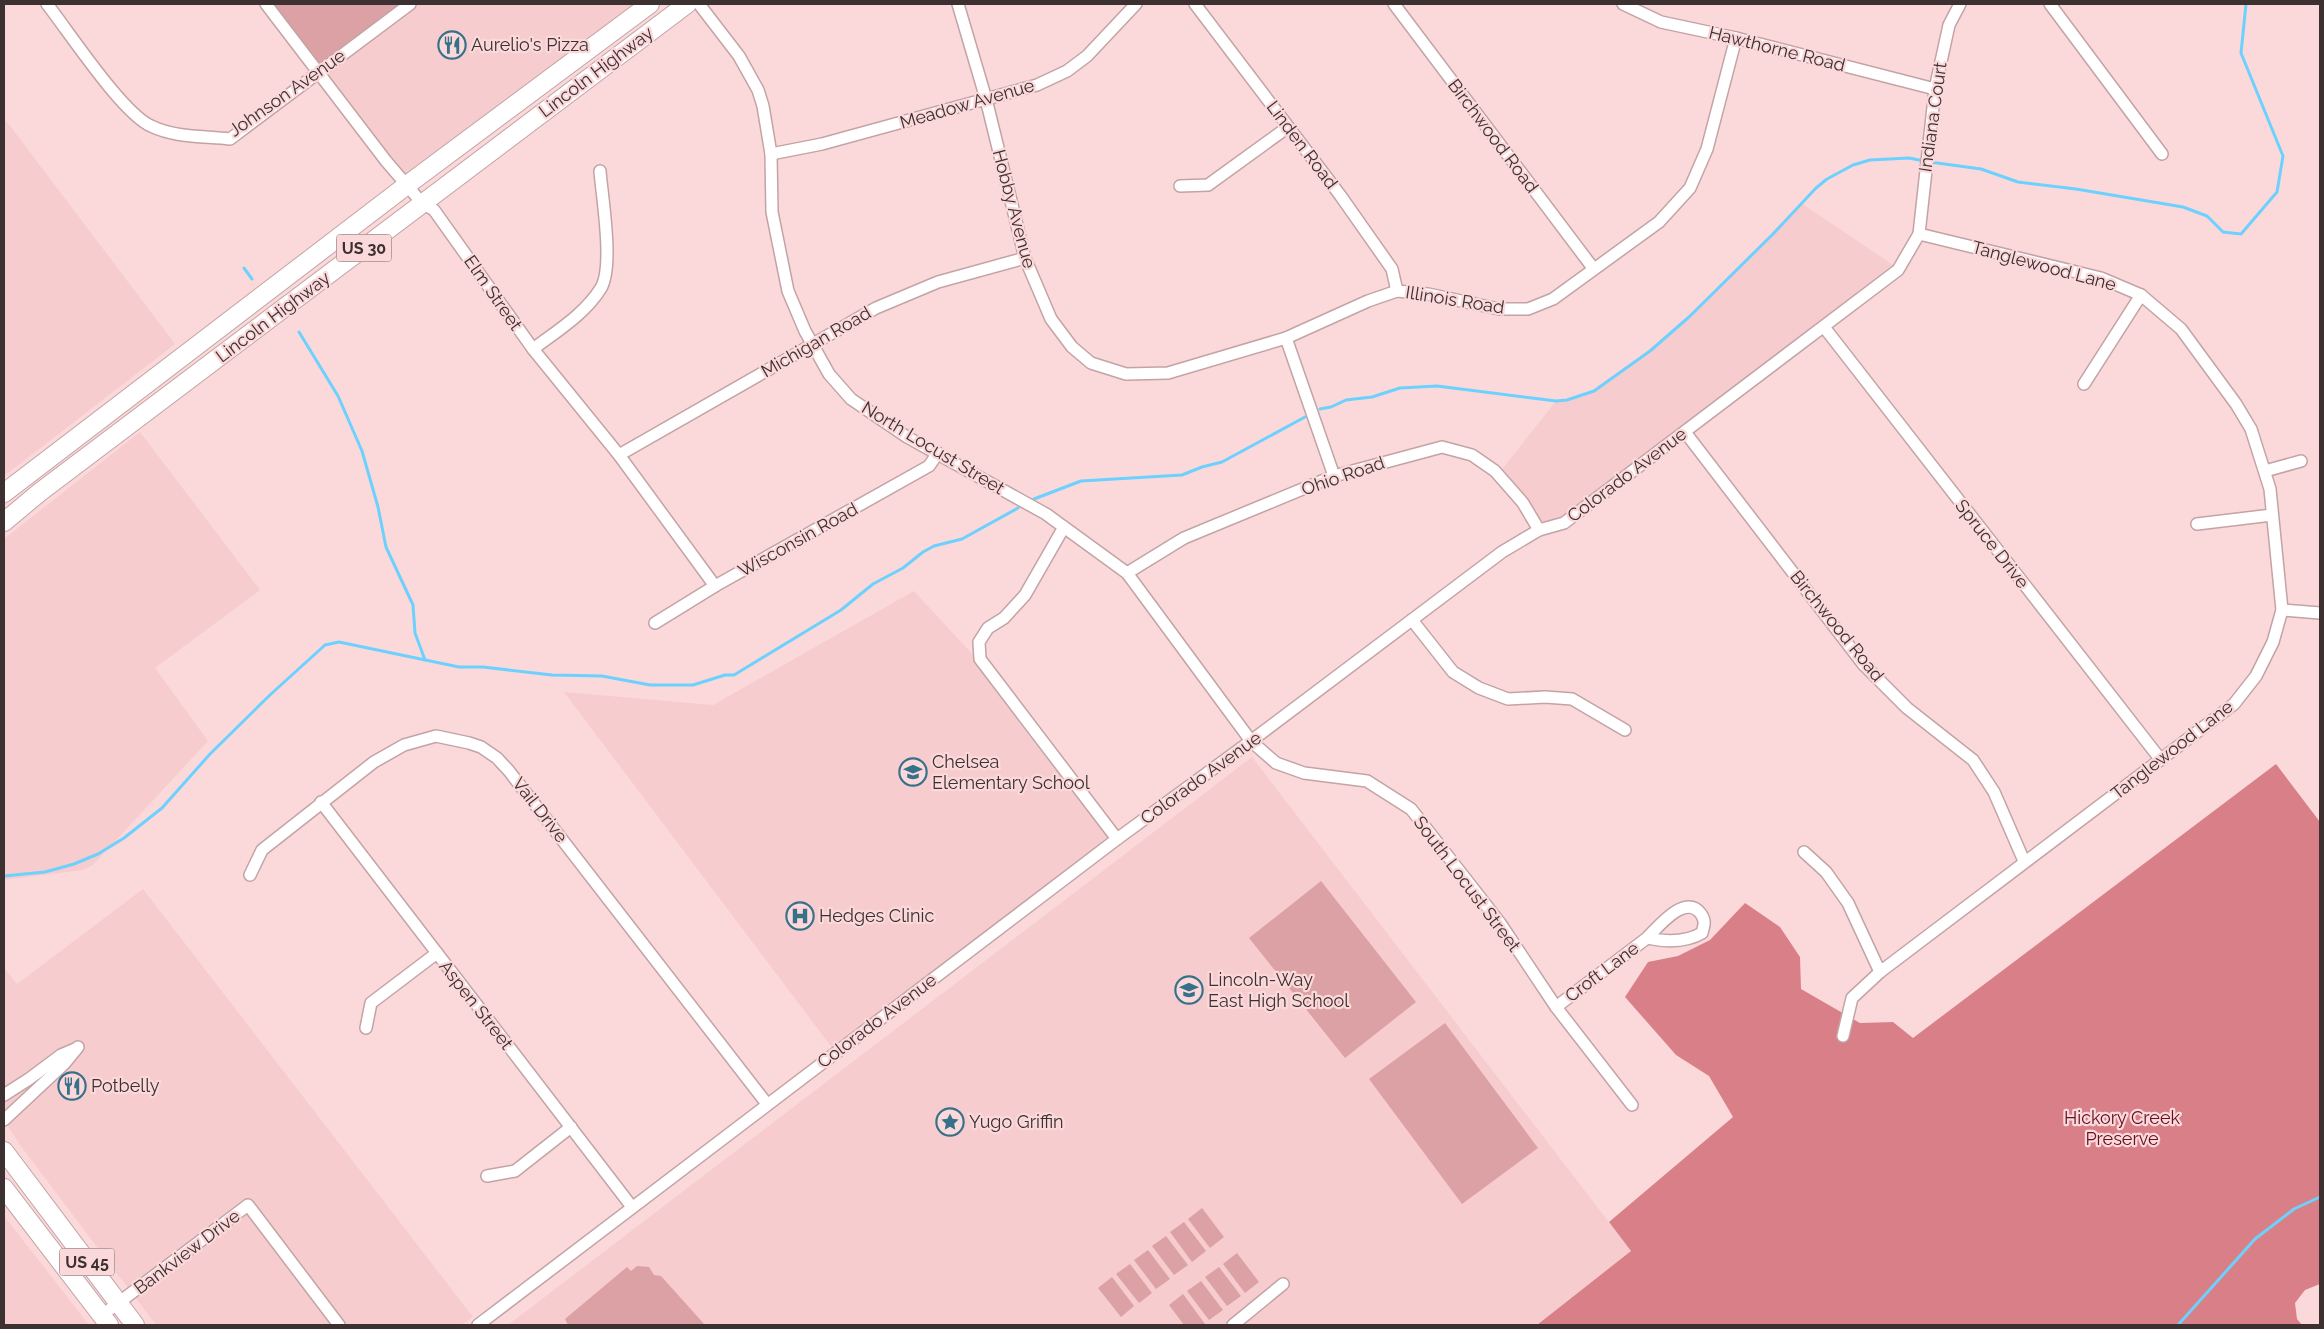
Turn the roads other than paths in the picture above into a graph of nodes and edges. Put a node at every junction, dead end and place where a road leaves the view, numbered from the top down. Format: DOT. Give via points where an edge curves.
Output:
graph roads {
  1 [pos="47,4"];
  2 [pos="266,4"];
  3 [pos="410,4"];
  4 [pos="650,4"];
  5 [pos="687,4"];
  6 [pos="699,4"];
  7 [pos="958,4"];
  8 [pos="1136,4"];
  9 [pos="1195,4"];
  10 [pos="1394,4"];
  11 [pos="1623,4"];
  12 [pos="1960,4"];
  13 [pos="2050,4"];
  14 [pos="1736,38"];
  15 [pos="319,72"];
  16 [pos="1934,88"];
  17 [pos="986,98"];
  18 [pos="1288,127"];
  19 [pos="771,154"];
  20 [pos="2162,154"];
  21 [pos="600,171"];
  22 [pos="407,185"];
  23 [pos="1180,186"];
  24 [pos="422,203"];
  25 [pos="1919,234"];
  26 [pos="1025,258"];
  27 [pos="1593,268"];
  28 [pos="1397,291"];
  29 [pos="2141,295"];
  30 [pos="1824,327"];
  31 [pos="1286,338"];
  32 [pos="813,344"];
  33 [pos="533,349"];
  34 [pos="1126,374"];
  35 [pos="2084,384"];
  36 [pos="1685,432"];
  37 [pos="938,453"];
  38 [pos="619,455"];
  39 [pos="2301,461"];
  40 [pos="2266,471"];
  41 [pos="1334,476"];
  42 [pos="4,493"];
  43 [pos="2272,514"];
  44 [pos="4,522"];
  45 [pos="2197,524"];
  46 [pos="1064,527"];
  47 [pos="1539,530"];
  48 [pos="1127,573"];
  49 [pos="715,586"];
  50 [pos="2282,610"];
  51 [pos="2320,613"];
  52 [pos="1412,620"];
  53 [pos="655,623"];
  54 [pos="1625,730"];
  55 [pos="1252,741"];
  56 [pos="2161,760"];
  57 [pos="321,802"];
  58 [pos="1116,839"];
  59 [pos="1804,852"];
  60 [pos="2024,862"];
  61 [pos="250,874"];
  62 [pos="1647,938"];
  63 [pos="436,953"];
  64 [pos="1880,972"];
  65 [pos="1556,1007"];
  66 [pos="366,1028"];
  67 [pos="1843,1036"];
  68 [pos="4,1095"];
  69 [pos="767,1104"];
  70 [pos="1632,1105"];
  71 [pos="4,1120"];
  72 [pos="571,1127"];
  73 [pos="4,1151"];
  74 [pos="487,1176"];
  75 [pos="4,1188"];
  76 [pos="632,1207"];
  77 [pos="1284,1284"];
  78 [pos="118,1303"];
  79 [pos="105,1320"];
  80 [pos="135,1325"];
  81 [pos="339,1325"];
  82 [pos="478,1325"];
  83 [pos="1233,1325"];
  1 -- 15 [label="street, Johnson Avenue" via="128,107 150,126 176,134 230,138"];
  2 -- 15 [label="street, Elm Street"];
  3 -- 15 [label="street, Johnson Avenue"];
  4 -- 22 [label="main road, Lincoln Highway / US 30"];
  5 -- 24 [label="main road, Lincoln Highway / US 30"];
  6 -- 19 [label="street, North Locust Street" via="750,73 763,106"];
  7 -- 17 [label="street, Hobby Avenue"];
  8 -- 17 [label="street, Meadow Avenue" via="1087,56 1067,71 1037,85"];
  9 -- 18 [label="street, Linden Road"];
  10 -- 27 [label="street, Birchwood Road"];
  11 -- 14 [label="street, Hawthorne Road" via="1661,22"];
  12 -- 16 [label="street, Indiana Court" via="1949,25"];
  13 -- 20 [label="street"];
  14 -- 16 [label="street, Hawthorne Road"];
  14 -- 27 [label="street, Illinois Road" via="1707,149 1690,188 1659,222"];
  15 -- 22 [label="street, Elm Street"];
  16 -- 25 [label="street, Indiana Court"];
  17 -- 19 [label="street, Meadow Avenue" via="822,144"];
  17 -- 26 [label="street, Hobby Avenue"];
  18 -- 23 [label="street" via="1208,184"];
  18 -- 28 [label="street, Linden Road" via="1392,269"];
  19 -- 32 [label="street, North Locust Street" via="772,212 784,273 792,303"];
  21 -- 33 [label="street" via="608,250 602,287 578,315"];
  22 -- 24 [label="street, Elm Street"];
  22 -- 42 [label="main road, Lincoln Highway / US 30"];
  24 -- 33 [label="street, Elm Street" via="434,210"];
  24 -- 44 [label="main road, Lincoln Highway / US 30"];
  25 -- 29 [label="street, Tanglewood Lane" via="2101,278"];
  25 -- 30 [label="street, Colorado Avenue" via="1898,270"];
  26 -- 32 [label="street, Michigan Road" via="918,289 859,317"];
  26 -- 34 [label="street, Hobby Avenue" via="1051,319 1072,347 1091,363"];
  27 -- 28 [label="street, Illinois Road" via="1553,299 1528,309 1499,309"];
  28 -- 31 [label="street, Illinois Road"];
  29 -- 35 [label="street"];
  29 -- 40 [label="street, Tanglewood Lane" via="2181,329 2229,393 2250,429"];
  30 -- 36 [label="street, Colorado Avenue"];
  30 -- 56 [label="street, Spruce Drive"];
  31 -- 34 [label="street, Illinois Road" via="1168,373"];
  31 -- 41 [label="street"];
  32 -- 37 [label="street, North Locust Street" via="829,374 851,399 907,437"];
  32 -- 38 [label="street, Michigan Road"];
  33 -- 38 [label="street, Elm Street"];
  36 -- 47 [label="street, Colorado Avenue" via="1564,523"];
  36 -- 60 [label="street, Birchwood Road" via="1863,664 1907,708 1973,760 1994,792"];
  37 -- 46 [label="street, North Locust Street"];
  37 -- 49 [label="street, Wisconsin Road" via="929,466"];
  38 -- 49 [label="street, Elm Street"];
  39 -- 40 [label="street"];
  40 -- 43 [label="street, Tanglewood Lane"];
  41 -- 47 [label="street, Ohio Road" via="1442,447 1472,455 1495,471 1523,503"];
  41 -- 48 [label="street, Ohio Road" via="1184,538"];
  43 -- 45 [label="street"];
  43 -- 50 [label="street, Tanglewood Lane"];
  46 -- 48 [label="street, North Locust Street"];
  46 -- 58 [label="street" via="1026,595 1004,618 988,628 980,642 980,659"];
  47 -- 52 [label="street, Colorado Avenue" via="1502,552"];
  48 -- 55 [label="street, North Locust Street"];
  49 -- 53 [label="street, Wisconsin Road"];
  50 -- 51 [label="street"];
  50 -- 56 [label="street, Tanglewood Lane" via="2273,642 2256,676 2234,704"];
  52 -- 54 [label="street" via="1453,672 1478,688 1508,699 1572,698"];
  52 -- 55 [label="street, Colorado Avenue"];
  55 -- 58 [label="street, Colorado Avenue"];
  55 -- 65 [label="street, South Locust Street" via="1276,763 1304,773 1368,781 1411,809 1500,923"];
  56 -- 60 [label="street, Tanglewood Lane"];
  57 -- 61 [label="street, Vail Drive" via="262,850"];
  57 -- 63 [label="street, Aspen Street"];
  57 -- 69 [label="street, Vail Drive" via="385,754 404,745 436,736 469,743 489,752 509,771"];
  58 -- 69 [label="street, Colorado Avenue"];
  59 -- 64 [label="street" via="1826,872 1848,902"];
  60 -- 64 [label="street, Tanglewood Lane"];
  62 -- 62 [label="street, Croft Lane" via="1664,942 1692,938 1702,933 1704,919 1694,908 1685,907 1671,914"];
  62 -- 65 [label="street, Croft Lane"];
  63 -- 66 [label="street" via="371,1003"];
  63 -- 72 [label="street, Aspen Street"];
  64 -- 67 [label="street, Tanglewood Lane" via="1852,998"];
  65 -- 70 [label="street, South Locust Street"];
  68 -- 71 [label="street" via="61,1055 78,1047"];
  69 -- 76 [label="street, Colorado Avenue"];
  72 -- 74 [label="street" via="514,1171"];
  72 -- 76 [label="street, Aspen Street"];
  73 -- 78 [label="main road, US 45"];
  75 -- 79 [label="main road, US 45"];
  76 -- 82 [label="street, Colorado Avenue"];
  77 -- 83 [label="street"];
  78 -- 79 [label="street, Bankview Drive"];
  78 -- 80 [label="main road, US 45"];
  78 -- 81 [label="street, Bankview Drive" via="248,1205"];
}
